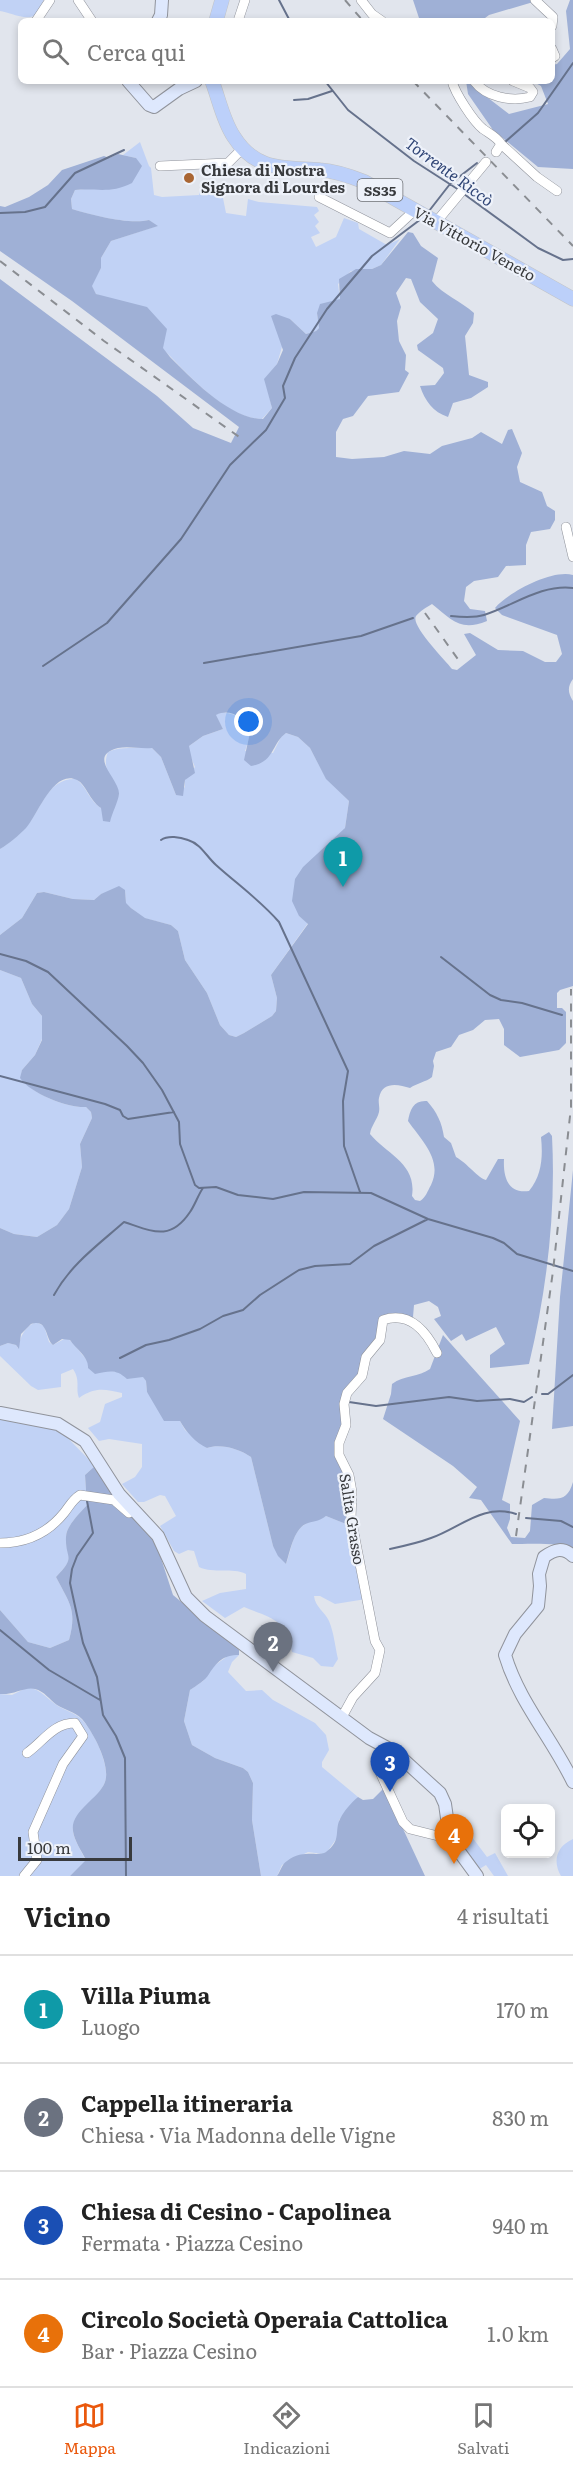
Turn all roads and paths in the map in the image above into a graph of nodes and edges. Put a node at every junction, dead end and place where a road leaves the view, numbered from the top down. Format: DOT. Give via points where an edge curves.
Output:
graph roads {
  1 [pos="50,0"];
  2 [pos="78,0"];
  3 [pos="162,0"];
  4 [pos="222,0"];
  5 [pos="245,0"];
  6 [pos="361,0"];
  7 [pos="535,0"];
  8 [pos="38,18"];
  9 [pos="90,18"];
  10 [pos="160,18"];
  11 [pos="217,18"];
  12 [pos="239,18"];
  13 [pos="378,18"];
  14 [pos="553,18"];
  15 [pos="131,84"];
  16 [pos="189,84"];
  17 [pos="213,84"];
  18 [pos="452,84"];
  19 [pos="477,84"];
  20 [pos="520,84"];
  21 [pos="243,148"];
  22 [pos="486,162"];
  23 [pos="160,166"];
  24 [pos="557,191"];
  25 [pos="320,197"];
  26 [pos="416,209"];
  27 [pos="439,217"];
  28 [pos="573,299"];
  29 [pos="566,527"];
  30 [pos="573,557"];
  31 [pos="437,1353"];
  32 [pos="0,1413"];
  33 [pos="145,1522"];
  34 [pos="0,1543"];
  35 [pos="573,1556"];
  36 [pos="342,1717"];
  37 [pos="395,1752"];
  38 [pos="27,1753"];
  39 [pos="573,1782"];
  40 [pos="450,1839"];
  41 [pos="24,1876"];
  42 [pos="477,1876"];
  1 -- 8 [label="street"];
  2 -- 9 [label="street"];
  3 -- 10 [label="street"];
  4 -- 11 [label="main road"];
  5 -- 12 [label="street"];
  6 -- 13 [label="street"];
  7 -- 14 [label="street"];
  15 -- 16 [label="street" via="154,107"];
  17 -- 21 [label="main road, Via Vittorio Veneto / SS35" via="228,127"];
  18 -- 24 [label="street" via="481,128 498,138 499,148"];
  19 -- 20 [label="street" via="490,95 530,97 533,92"];
  21 -- 23 [label="street" via="228,163"];
  21 -- 26 [label="main road, Via Vittorio Veneto / SS35" via="273,167 332,171 354,178"];
  22 -- 27 [label="street"];
  25 -- 26 [label="street" via="390,233"];
  26 -- 27 [label="main road, Via Vittorio Veneto / SS35"];
  27 -- 28 [label="main road, Via Vittorio Veneto / SS35"];
  29 -- 30 [label="street"];
  31 -- 36 [label="street, Salita Grasso" via="427,1334 412,1321 383,1320 380,1340 366,1357 362,1376 347,1393 344,1404 346,1425 339,1455 349,1475 351,1518 380,1650 375,1673 353,1697"];
  32 -- 33 [label="street" via="58,1424 85,1441 119,1494"];
  33 -- 34 [label="street" via="141,1523 117,1501 84,1495 33,1538"];
  33 -- 36 [label="street" via="158,1536 186,1597 205,1616"];
  35 -- 39 [label="street" via="559,1550 544,1557 538,1574 538,1606 515,1634 506,1655 517,1688"];
  36 -- 37 [label="street"];
  37 -- 40 [label="street" via="440,1792"];
  37 -- 40 [label="street" via="378,1768 403,1822 410,1829"];
  38 -- 41 [label="street" via="64,1724 75,1723 82,1732 38,1821 33,1837 37,1860"];
  40 -- 42 [label="street"];
}
